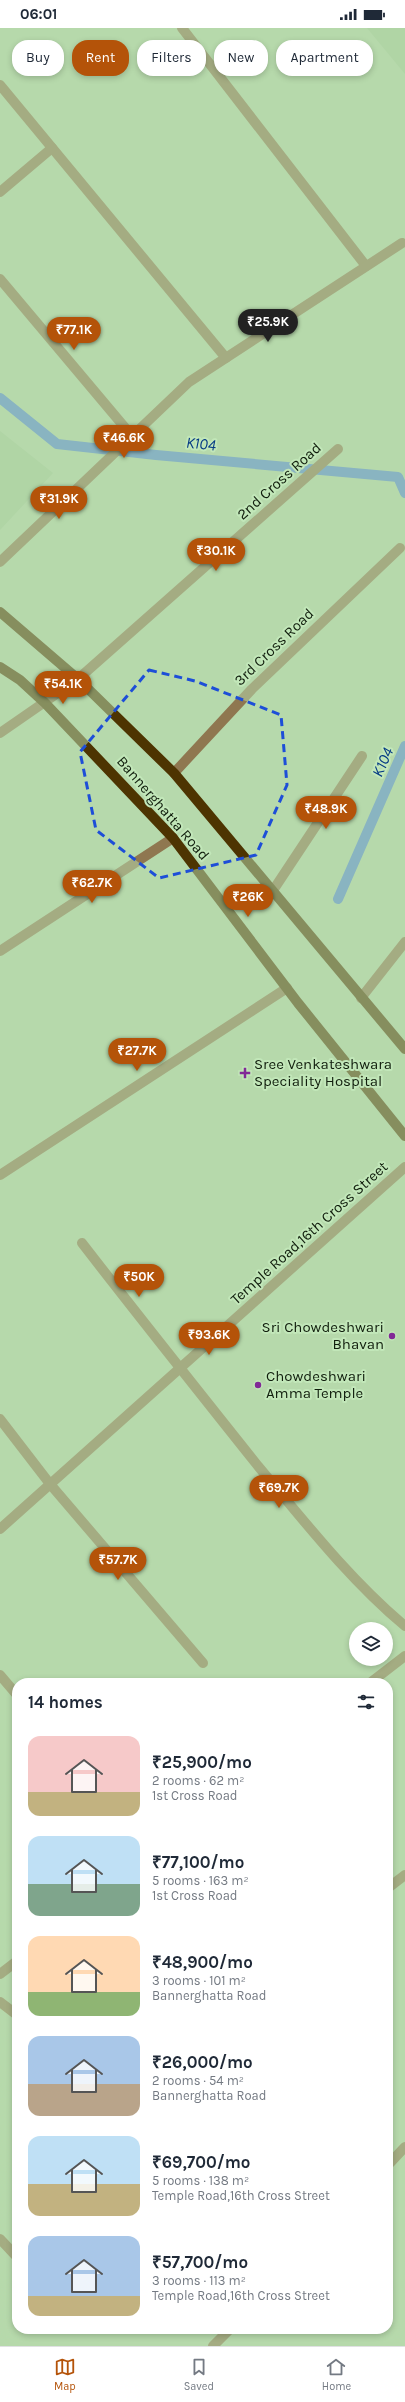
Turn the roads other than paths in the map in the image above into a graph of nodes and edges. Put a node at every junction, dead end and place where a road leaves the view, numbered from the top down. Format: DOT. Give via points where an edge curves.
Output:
graph roads {
  1 [pos="182,28"];
  2 [pos="0,85"];
  3 [pos="52,148"];
  4 [pos="0,192"];
  5 [pos="402,243"];
  6 [pos="366,266"];
  7 [pos="0,279"];
  8 [pos="226,358"];
  9 [pos="131,437"];
  10 [pos="338,449"];
  11 [pos="400,548"];
  12 [pos="0,562"];
  13 [pos="0,612"];
  14 [pos="0,667"];
  15 [pos="78,679"];
  16 [pos="45,703"];
  17 [pos="0,733"];
  18 [pos="362,756"];
  19 [pos="174,773"];
  20 [pos="173,838"];
  21 [pos="272,892"];
  22 [pos="405,942"];
  23 [pos="0,951"];
  24 [pos="287,988"];
  25 [pos="361,998"];
  26 [pos="405,1049"];
  27 [pos="405,1136"];
  28 [pos="405,1167"];
  29 [pos="0,1175"];
  30 [pos="82,1242"];
  31 [pos="179,1368"];
  32 [pos="0,1419"];
  33 [pos="50,1484"];
  34 [pos="0,1529"];
  35 [pos="405,1626"];
  36 [pos="405,1656"];
  37 [pos="203,1663"];
  38 [pos="0,1675"];
  39 [pos="376,1678"];
  40 [pos="12,1689"];
  41 [pos="405,1875"];
  42 [pos="393,1884"];
  43 [pos="12,1965"];
  44 [pos="0,1974"];
  45 [pos="0,2002"];
  46 [pos="12,2011"];
  47 [pos="405,2147"];
  48 [pos="393,2160"];
  49 [pos="0,2239"];
  50 [pos="12,2252"];
  51 [pos="225,2334"];
  52 [pos="214,2346"];
  1 -- 6 [label="street"];
  2 -- 3 [label="street"];
  3 -- 4 [label="street"];
  3 -- 8 [label="street"];
  5 -- 6 [label="street"];
  6 -- 8 [label="street"];
  7 -- 9 [label="street"];
  8 -- 9 [label="street" via="189,382"];
  9 -- 12 [label="street"];
  10 -- 15 [label="street, 2nd Cross Road"];
  11 -- 19 [label="street, 3rd Cross Road" via="252,689"];
  13 -- 15 [label="main road, Bannerghatta Road"];
  14 -- 16 [label="main road, Bannerghatta Road" via="20,680"];
  15 -- 16 [label="street, 2nd Cross Road"];
  15 -- 19 [label="main road, Bannerghatta Road"];
  16 -- 17 [label="street"];
  16 -- 20 [label="main road, Bannerghatta Road"];
  18 -- 21 [label="street"];
  19 -- 21 [label="main road, Bannerghatta Road"];
  20 -- 23 [label="street"];
  20 -- 24 [label="main road, Bannerghatta Road"];
  21 -- 25 [label="main road, Bannerghatta Road"];
  22 -- 25 [label="street"];
  24 -- 27 [label="main road, Bannerghatta Road"];
  24 -- 29 [label="street"];
  25 -- 26 [label="main road, Bannerghatta Road"];
  28 -- 31 [label="street, Temple Road,16th Cross Street"];
  30 -- 31 [label="street"];
  31 -- 33 [label="street, Temple Road,16th Cross Street"];
  31 -- 35 [label="street" via="309,1527 384,1608"];
  32 -- 33 [label="street"];
  33 -- 34 [label="street, Temple Road,16th Cross Street"];
  33 -- 37 [label="street"];
  36 -- 39 [label="street"];
  38 -- 40 [label="street"];
  41 -- 42 [label="street"];
  43 -- 44 [label="street"];
  45 -- 46 [label="street"];
  47 -- 48 [label="street"];
  49 -- 50 [label="street"];
  51 -- 52 [label="street"];
}
